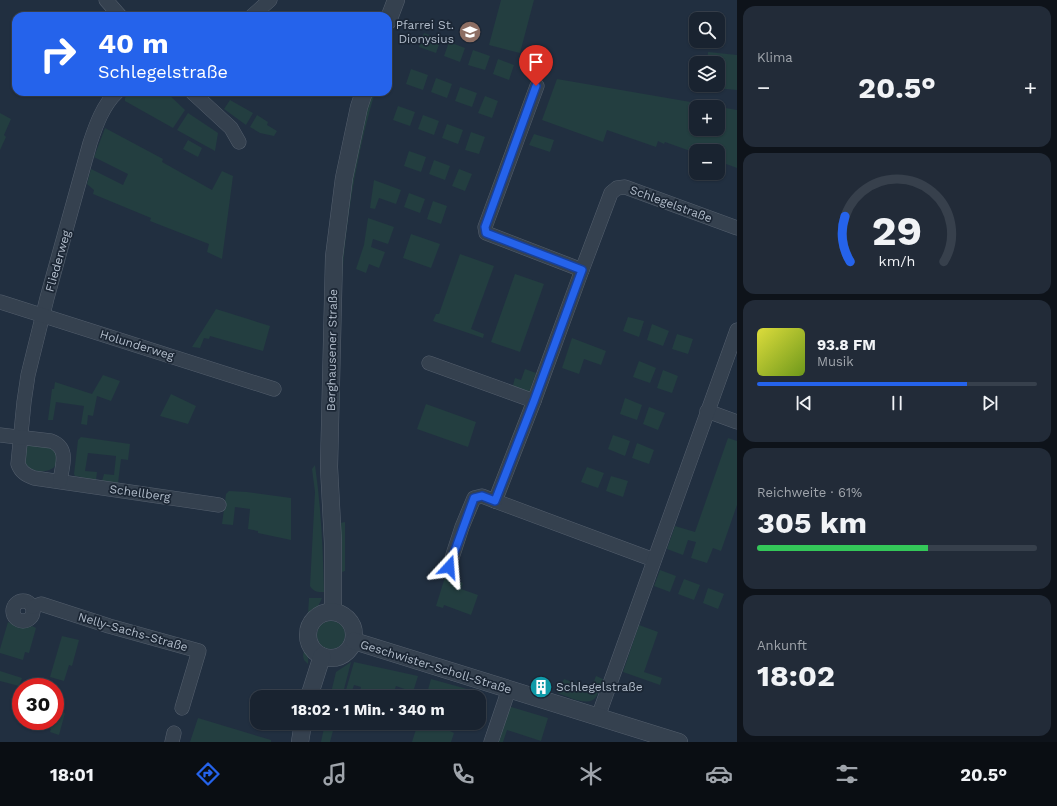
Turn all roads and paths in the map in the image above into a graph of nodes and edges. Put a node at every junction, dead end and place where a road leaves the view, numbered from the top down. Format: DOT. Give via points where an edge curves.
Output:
graph roads {
  1 [pos="106,0"];
  2 [pos="270,0"];
  3 [pos="396,0"];
  4 [pos="116,12"];
  5 [pos="256,12"];
  6 [pos="391,12"];
  7 [pos="536,86"];
  8 [pos="113,96"];
  9 [pos="196,96"];
  10 [pos="363,96"];
  11 [pos="239,142"];
  12 [pos="737,228"];
  13 [pos="582,270"];
  14 [pos="0,302"];
  15 [pos="44,316"];
  16 [pos="737,330"];
  17 [pos="429,363"];
  18 [pos="274,389"];
  19 [pos="534,401"];
  20 [pos="707,411"];
  21 [pos="737,422"];
  22 [pos="0,434"];
  23 [pos="20,437"];
  24 [pos="60,482"];
  25 [pos="495,501"];
  26 [pos="219,505"];
  27 [pos="654,560"];
  28 [pos="449,567"];
  29 [pos="6,608"];
  30 [pos="333,611"];
  31 [pos="354,641"];
  32 [pos="322,656"];
  33 [pos="509,689"];
  34 [pos="311,690"];
  35 [pos="182,708"];
  36 [pos="598,717"];
  37 [pos="302,730"];
  38 [pos="647,737"];
  39 [pos="300,742"];
  40 [pos="491,742"];
  41 [pos="679,742"];
  1 -- 4 [label="street"];
  2 -- 5 [label="street"];
  3 -- 6 [label="street"];
  7 -- 13 [label="street" via="485,227 486,233"];
  8 -- 15 [label="street, Fliederweg" via="98,119 90,143"];
  9 -- 11 [label="street" via="232,128"];
  10 -- 30 [label="street, Berghausener Straße" via="344,178 334,257 329,467"];
  12 -- 13 [label="street, Schlegelstraße" via="625,187 617,188 612,193"];
  13 -- 19 [label="street, Schlegelstraße"];
  14 -- 15 [label="street, Holunderweg"];
  15 -- 18 [label="street, Holunderweg"];
  15 -- 23 [label="street, Fliederweg" via="28,375"];
  16 -- 20 [label="street"];
  17 -- 19 [label="street"];
  19 -- 25 [label="street, Schlegelstraße"];
  20 -- 21 [label="street"];
  20 -- 27 [label="street"];
  22 -- 23 [label="street"];
  23 -- 24 [label="street, Schellberg" via="20,469 34,478"];
  23 -- 24 [label="street" via="51,441 60,446 63,455"];
  24 -- 26 [label="street, Schellberg"];
  25 -- 27 [label="street"];
  25 -- 28 [label="street" via="482,496 474,498"];
  27 -- 36 [label="street"];
  29 -- 35 [label="street, Nelly-Sachs-Straße" via="23,621 31,618 33,607 41,604 199,651"];
  30 -- 31 [label="street" via="351,621"];
  30 -- 32 [label="street" via="313,619 308,633 311,647"];
  31 -- 32 [label="street" via="350,649 341,656"];
  31 -- 33 [label="street, Geschwister-Scholl-Straße"];
  32 -- 34 [label="street"];
  33 -- 36 [label="street, Geschwister-Scholl-Straße"];
  33 -- 40 [label="street"];
  36 -- 38 [label="street, Geschwister-Scholl-Straße"];
  37 -- 39 [label="street"];
  38 -- 41 [label="street, Geschwister-Scholl-Straße"];
}
